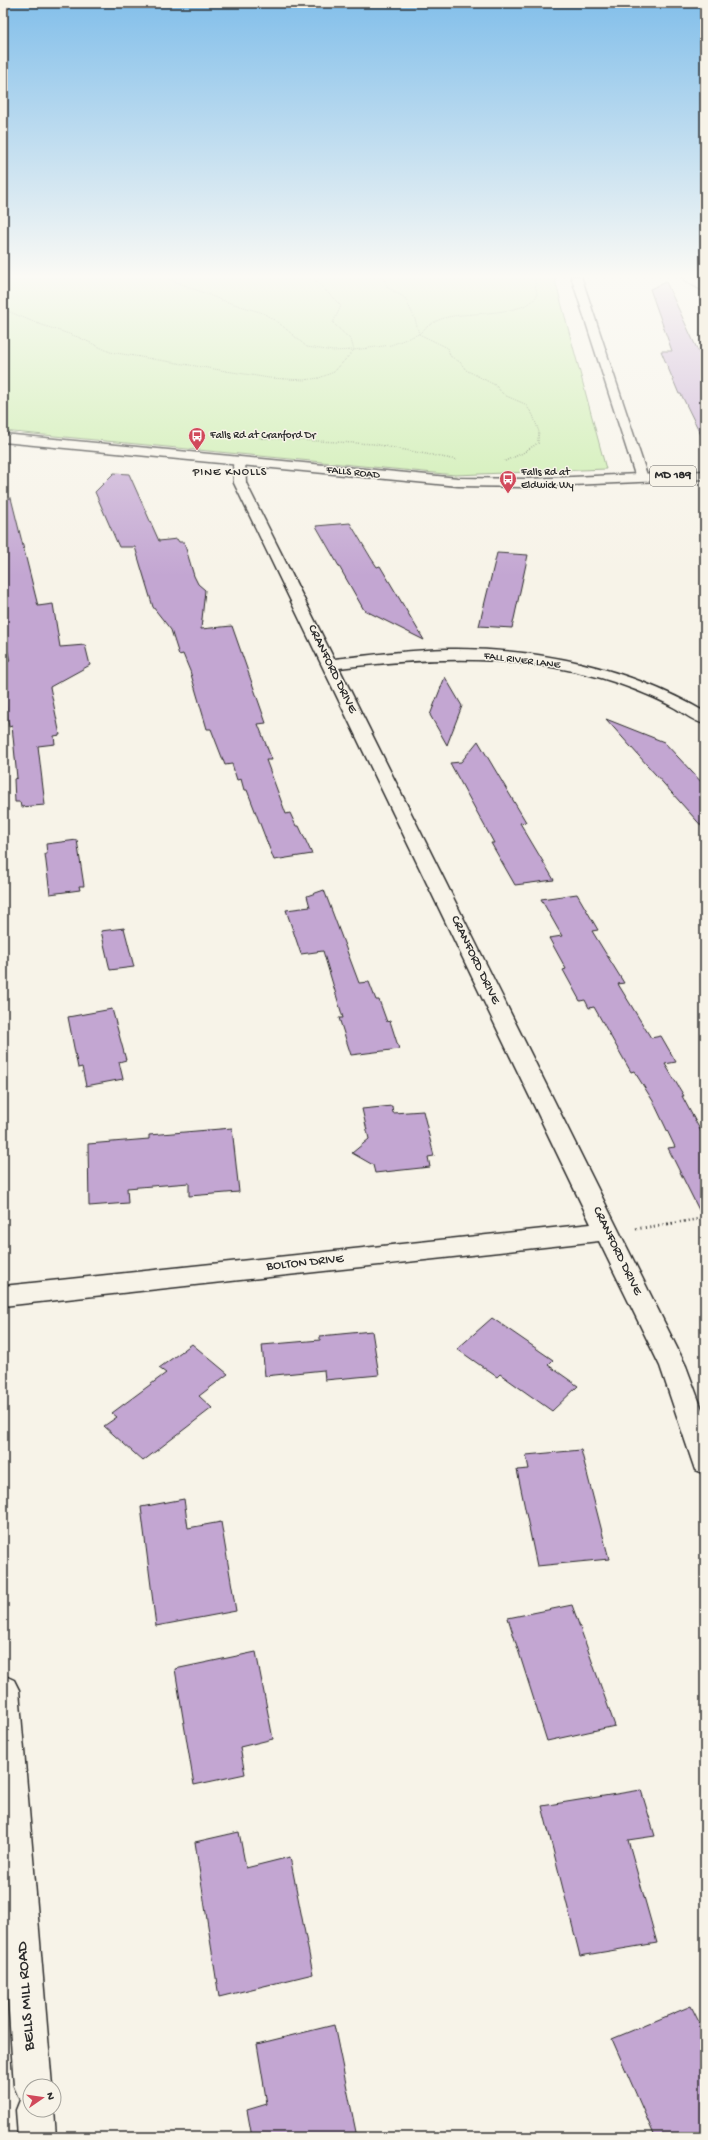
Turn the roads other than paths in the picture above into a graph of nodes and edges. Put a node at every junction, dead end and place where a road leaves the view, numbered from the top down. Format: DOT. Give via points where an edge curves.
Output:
graph roads {
  1 [pos="609,376"];
  2 [pos="3,438"];
  3 [pos="239,462"];
  4 [pos="705,475"];
  5 [pos="642,478"];
  6 [pos="330,664"];
  7 [pos="705,719"];
  8 [pos="608,1231"];
  9 [pos="3,1296"];
  10 [pos="705,1462"];
  11 [pos="3,1690"];
  12 [pos="32,2078"];
  13 [pos="36,2118"];
  14 [pos="37,2137"];
  1 -- 5 [label="street"];
  2 -- 3 [label="street, FALLS ROAD / MD 189"];
  3 -- 5 [label="street, FALLS ROAD / MD 189" via="406,479 477,483"];
  3 -- 6 [label="street, CRANFORD DRIVE" via="240,483"];
  4 -- 5 [label="street, FALLS ROAD / MD 189"];
  6 -- 7 [label="street, FALL RIVER LANE" via="465,654 530,660 577,668 632,684 668,698"];
  6 -- 8 [label="street, CRANFORD DRIVE"];
  8 -- 9 [label="street, BOLTON DRIVE"];
  8 -- 10 [label="street, CRANFORD DRIVE" via="673,1366"];
  11 -- 12 [label="street, BELLS MILL ROAD"];
  13 -- 14 [label="street"];
}
